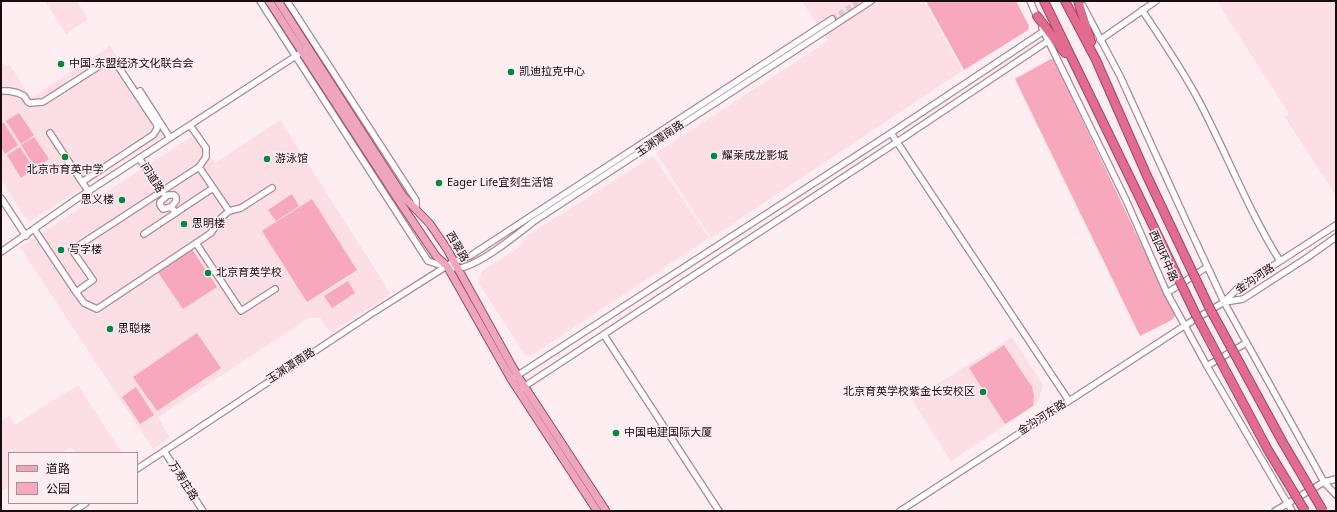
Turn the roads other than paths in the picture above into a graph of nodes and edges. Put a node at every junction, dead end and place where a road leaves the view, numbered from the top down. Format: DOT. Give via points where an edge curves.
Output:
graph roads {
  1 [pos="260,1"];
  2 [pos="269,1"];
  3 [pos="278,1"];
  4 [pos="287,1"];
  5 [pos="871,1"];
  6 [pos="1030,1"];
  7 [pos="1044,1"];
  8 [pos="1065,1"];
  9 [pos="1079,1"];
  10 [pos="1156,1"];
  11 [pos="1142,10"];
  12 [pos="1036,16"];
  13 [pos="832,19"];
  14 [pos="1044,31"];
  15 [pos="1100,40"];
  16 [pos="1048,41"];
  17 [pos="305,50"];
  18 [pos="296,56"];
  19 [pos="1096,60"];
  20 [pos="1077,68"];
  21 [pos="140,90"];
  22 [pos="1,91"];
  23 [pos="190,125"];
  24 [pos="50,133"];
  25 [pos="892,133"];
  26 [pos="170,138"];
  27 [pos="897,142"];
  28 [pos="140,158"];
  29 [pos="199,167"];
  30 [pos="82,182"];
  31 [pos="214,188"];
  32 [pos="272,188"];
  33 [pos="161,191"];
  34 [pos="89,192"];
  35 [pos="165,197"];
  36 [pos="1,198"];
  37 [pos="171,207"];
  38 [pos="416,209"];
  39 [pos="229,211"];
  40 [pos="176,213"];
  41 [pos="1336,225"];
  42 [pos="34,230"];
  43 [pos="144,234"];
  44 [pos="26,236"];
  45 [pos="1336,237"];
  46 [pos="196,243"];
  47 [pos="1,252"];
  48 [pos="1280,261"];
  49 [pos="452,266"];
  50 [pos="1207,267"];
  51 [pos="275,289"];
  52 [pos="76,292"];
  53 [pos="1167,293"];
  54 [pos="1224,302"];
  55 [pos="1184,326"];
  56 [pos="604,335"];
  57 [pos="1246,343"];
  58 [pos="1207,366"];
  59 [pos="514,377"];
  60 [pos="522,388"];
  61 [pos="1069,401"];
  62 [pos="164,451"];
  63 [pos="138,467"];
  64 [pos="1336,479"];
  65 [pos="1324,482"];
  66 [pos="1334,492"];
  67 [pos="1288,503"];
  68 [pos="84,504"];
  69 [pos="902,510"];
  70 [pos="74,511"];
  71 [pos="203,511"];
  72 [pos="597,511"];
  73 [pos="606,511"];
  74 [pos="718,511"];
  75 [pos="1275,511"];
  76 [pos="1292,511"];
  77 [pos="1305,511"];
  78 [pos="1323,511"];
  1 -- 18 [label="street"];
  2 -- 17 [label="main road, 西翠路"];
  3 -- 17 [label="main road, 西翠路"];
  4 -- 38 [label="street" via="416,200"];
  5 -- 49 [label="street, 玉渊潭南路" via="470,266"];
  6 -- 12 [label="street, 西四环中路"];
  7 -- 20 [label="highway, 西四环中路"];
  8 -- 19 [label="highway, 西四环中路"];
  9 -- 15 [label="street"];
  9 -- 19 [label="highway"];
  10 -- 11 [label="street"];
  11 -- 15 [label="street"];
  11 -- 48 [label="street" via="1199,102"];
  12 -- 14 [label="street, 西四环中路"];
  12 -- 20 [label="highway"];
  13 -- 49 [label="street, 玉渊潭南路"];
  14 -- 16 [label="street, 西四环中路"];
  14 -- 25 [label="street"];
  15 -- 50 [label="street" via="1120,76"];
  16 -- 27 [label="street"];
  16 -- 53 [label="street, 西四环中路" via="1126,200"];
  17 -- 18 [label="street"];
  17 -- 38 [label="main road, 西翠路" via="403,196"];
  17 -- 49 [label="main road, 西翠路" via="436,256"];
  18 -- 23 [label="street"];
  18 -- 49 [label="street" via="428,261"];
  19 -- 78 [label="highway, 西四环中路, bridge" via="1209,306"];
  20 -- 77 [label="highway, 西四环中路, bridge" via="1200,322 1268,450"];
  21 -- 26 [label="street"];
  22 -- 30 [label="street" via="18,93 30,103 43,102 107,61 113,60 116,63 157,129 153,135"];
  23 -- 26 [label="street"];
  23 -- 29 [label="street" via="206,148 206,157"];
  24 -- 30 [label="street"];
  25 -- 27 [label="street"];
  25 -- 59 [label="street"];
  26 -- 28 [label="street"];
  27 -- 56 [label="street"];
  27 -- 61 [label="street"];
  28 -- 33 [label="street, 问道路"];
  28 -- 34 [label="street"];
  29 -- 31 [label="street"];
  29 -- 33 [label="street"];
  30 -- 34 [label="street"];
  31 -- 39 [label="street"];
  31 -- 40 [label="street"];
  32 -- 39 [label="street" via="241,208"];
  33 -- 35 [label="street, 问道路"];
  33 -- 52 [label="street" via="72,250 93,280"];
  34 -- 42 [label="street"];
  35 -- 37 [label="street" via="160,202 161,207"];
  35 -- 37 [label="street" via="172,194 176,197"];
  36 -- 44 [label="street"];
  37 -- 40 [label="street"];
  38 -- 49 [label="main road, 西翠路" via="447,249"];
  39 -- 46 [label="street" via="211,233"];
  40 -- 43 [label="street"];
  41 -- 48 [label="street, 金沟河路"];
  42 -- 44 [label="street"];
  42 -- 52 [label="street"];
  44 -- 47 [label="street"];
  45 -- 54 [label="street, 金沟河路" via="1243,299"];
  46 -- 51 [label="street" via="241,311"];
  46 -- 52 [label="street" via="97,309 84,303"];
  48 -- 54 [label="street, 金沟河路" via="1237,289"];
  49 -- 59 [label="main road, 西翠路"];
  49 -- 59 [label="main road, 西翠路"];
  49 -- 62 [label="street, 玉渊潭南路" via="371,314"];
  50 -- 53 [label="street"];
  50 -- 54 [label="street"];
  53 -- 55 [label="street, 西四环中路"];
  54 -- 55 [label="street, 金沟河东路"];
  54 -- 57 [label="street"];
  55 -- 58 [label="street, 西四环中路"];
  55 -- 61 [label="street, 金沟河东路"];
  56 -- 60 [label="street"];
  56 -- 74 [label="street"];
  57 -- 58 [label="street"];
  57 -- 65 [label="street"];
  58 -- 67 [label="street, 西四环中路"];
  59 -- 60 [label="main road, 西翠路"];
  60 -- 72 [label="main road, 西翠路"];
  60 -- 73 [label="main road, 西翠路"];
  61 -- 69 [label="street, 金沟河东路"];
  62 -- 63 [label="street, 玉渊潭南路"];
  62 -- 71 [label="street, 万寿庄路"];
  64 -- 65 [label="street"];
  65 -- 66 [label="street"];
  65 -- 67 [label="street"];
  67 -- 75 [label="street"];
  67 -- 76 [label="street, 西四环中路"];
  68 -- 70 [label="street"];
}
